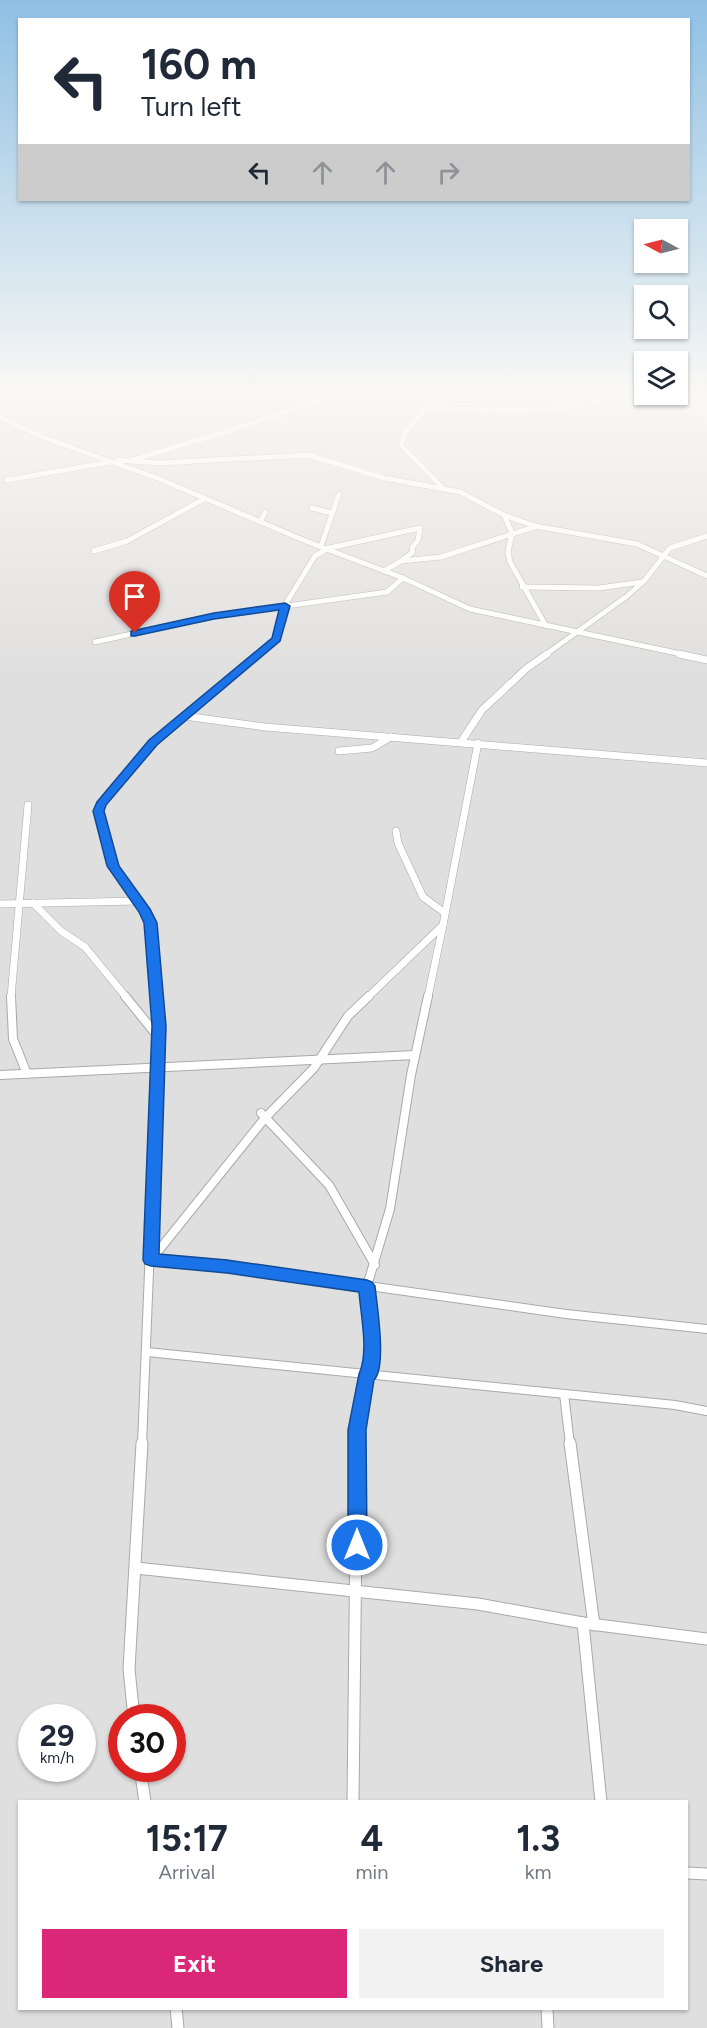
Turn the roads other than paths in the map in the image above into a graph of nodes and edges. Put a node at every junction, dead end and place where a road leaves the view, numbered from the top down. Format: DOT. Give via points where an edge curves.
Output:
graph roads {
  1 [pos="176,488"];
  2 [pos="443,488"];
  3 [pos="339,494"];
  4 [pos="204,499"];
  5 [pos="312,508"];
  6 [pos="265,512"];
  7 [pos="332,513"];
  8 [pos="504,515"];
  9 [pos="260,522"];
  10 [pos="535,526"];
  11 [pos="512,532"];
  12 [pos="707,536"];
  13 [pos="325,547"];
  14 [pos="94,551"];
  15 [pos="664,555"];
  16 [pos="401,561"];
  17 [pos="384,571"];
  18 [pos="707,576"];
  19 [pos="403,578"];
  20 [pos="642,582"];
  21 [pos="522,587"];
  22 [pos="285,606"];
  23 [pos="546,626"];
  24 [pos="574,632"];
  25 [pos="94,642"];
  26 [pos="707,660"];
  27 [pos="184,716"];
  28 [pos="391,736"];
  29 [pos="461,742"];
  30 [pos="478,743"];
  31 [pos="339,751"];
  32 [pos="707,763"];
  33 [pos="28,805"];
  34 [pos="396,831"];
  35 [pos="137,901"];
  36 [pos="20,903"];
  37 [pos="33,903"];
  38 [pos="0,904"];
  39 [pos="445,913"];
  40 [pos="443,925"];
  41 [pos="159,1038"];
  42 [pos="415,1055"];
  43 [pos="320,1061"];
  44 [pos="157,1068"];
  45 [pos="27,1074"];
  46 [pos="0,1075"];
  47 [pos="263,1115"];
  48 [pos="151,1260"];
  49 [pos="375,1265"];
  50 [pos="367,1286"];
  51 [pos="707,1329"];
  52 [pos="147,1352"];
  53 [pos="369,1374"];
  54 [pos="564,1394"];
  55 [pos="707,1411"];
  56 [pos="136,1568"];
  57 [pos="357,1592"];
  58 [pos="588,1624"];
  59 [pos="707,1638"];
  60 [pos="133,1704"];
  61 [pos="142,1782"];
  62 [pos="146,1800"];
  63 [pos="353,1800"];
  64 [pos="602,1800"];
  65 [pos="688,1873"];
  66 [pos="707,1874"];
  67 [pos="176,2010"];
  68 [pos="547,2010"];
  69 [pos="178,2028"];
  70 [pos="548,2028"];
  1 -- 4 [label="street"];
  2 -- 8 [label="street" via="460,492"];
  3 -- 7 [label="street"];
  4 -- 9 [label="street"];
  4 -- 14 [label="street" via="127,541"];
  5 -- 7 [label="street"];
  6 -- 9 [label="street"];
  7 -- 13 [label="street"];
  8 -- 10 [label="street"];
  8 -- 11 [label="street"];
  9 -- 13 [label="street"];
  10 -- 11 [label="street"];
  10 -- 15 [label="street" via="637,544"];
  11 -- 16 [label="street" via="441,557"];
  11 -- 21 [label="street" via="508,552"];
  12 -- 15 [label="street" via="670,548"];
  13 -- 16 [label="street" via="420,528 413,552"];
  13 -- 17 [label="street"];
  13 -- 22 [label="street" via="311,560"];
  15 -- 18 [label="street"];
  15 -- 20 [label="street"];
  16 -- 17 [label="street"];
  17 -- 19 [label="street"];
  19 -- 22 [label="street" via="387,592"];
  19 -- 23 [label="street" via="470,609"];
  20 -- 21 [label="street" via="599,588"];
  20 -- 24 [label="street"];
  21 -- 23 [label="street"];
  22 -- 25 [label="street" via="214,616"];
  22 -- 27 [label="street" via="277,639"];
  23 -- 24 [label="street"];
  24 -- 26 [label="street"];
  24 -- 29 [label="street" via="491,702"];
  27 -- 28 [label="street" via="265,727"];
  27 -- 35 [label="street" via="153,742 99,808 113,866"];
  28 -- 29 [label="street"];
  28 -- 31 [label="street" via="372,748"];
  29 -- 30 [label="street"];
  30 -- 32 [label="street"];
  30 -- 39 [label="street"];
  33 -- 36 [label="street"];
  34 -- 39 [label="street" via="423,897"];
  35 -- 37 [label="street"];
  35 -- 41 [label="street" via="150,923"];
  36 -- 37 [label="street"];
  36 -- 38 [label="street"];
  36 -- 45 [label="street" via="10,1004 13,1039"];
  37 -- 41 [label="street" via="61,931 85,947"];
  39 -- 40 [label="street"];
  40 -- 42 [label="street"];
  40 -- 43 [label="street" via="348,1016"];
  41 -- 44 [label="street"];
  42 -- 43 [label="street"];
  42 -- 49 [label="street" via="390,1209"];
  43 -- 44 [label="street"];
  43 -- 47 [label="street"];
  44 -- 45 [label="street"];
  44 -- 48 [label="street"];
  45 -- 46 [label="street"];
  47 -- 48 [label="street"];
  47 -- 49 [label="street" via="329,1185"];
  48 -- 50 [label="street" via="227,1266"];
  48 -- 52 [label="street"];
  49 -- 50 [label="street"];
  50 -- 51 [label="street"];
  50 -- 53 [label="street" via="371,1320"];
  52 -- 53 [label="street"];
  52 -- 56 [label="street"];
  53 -- 54 [label="street"];
  53 -- 57 [label="street" via="357,1430"];
  54 -- 55 [label="street"];
  54 -- 58 [label="street"];
  56 -- 57 [label="street"];
  56 -- 60 [label="street" via="129,1669"];
  57 -- 58 [label="street" via="478,1604"];
  57 -- 63 [label="street"];
  58 -- 59 [label="street"];
  58 -- 64 [label="street"];
  61 -- 62 [label="street"];
  65 -- 66 [label="street"];
  67 -- 69 [label="street"];
  68 -- 70 [label="street"];
}
